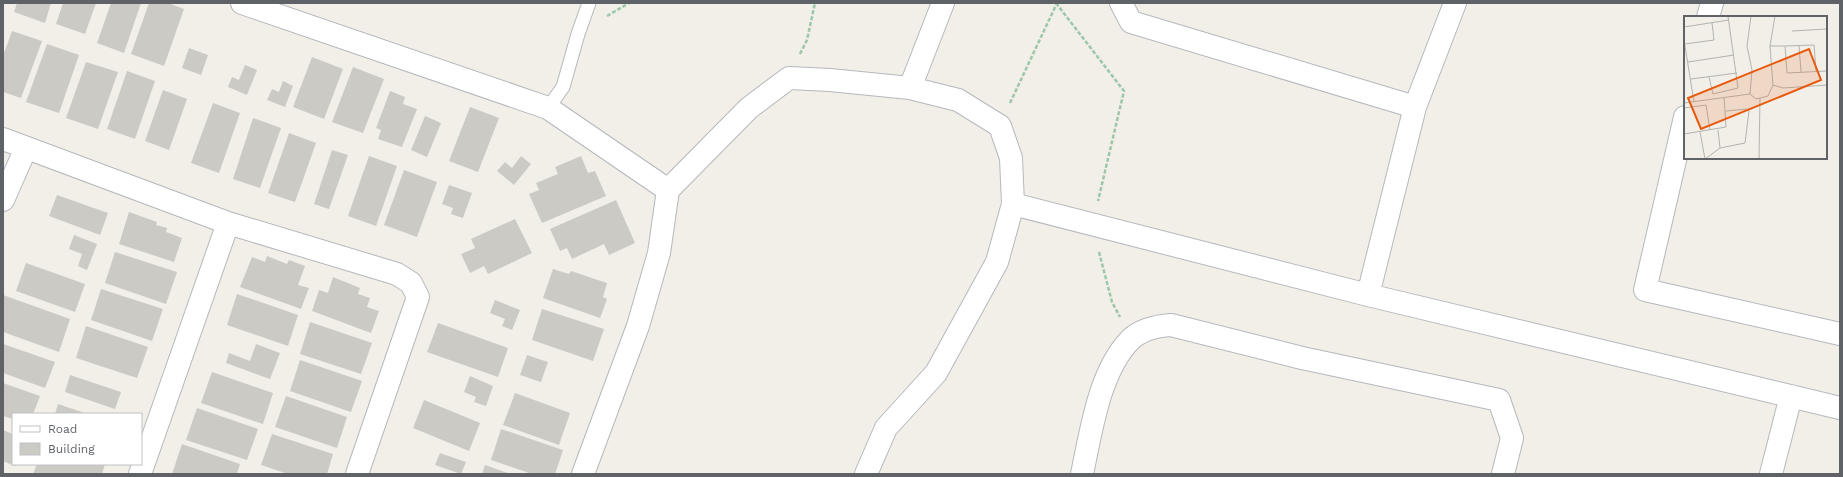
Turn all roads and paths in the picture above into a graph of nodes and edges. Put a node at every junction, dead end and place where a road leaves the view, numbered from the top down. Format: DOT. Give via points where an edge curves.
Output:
graph roads {
  1 [pos="242,3"];
  2 [pos="589,3"];
  3 [pos="815,3"];
  4 [pos="943,3"];
  5 [pos="1056,3"];
  6 [pos="1121,3"];
  7 [pos="1455,3"];
  8 [pos="1712,3"];
  9 [pos="1708,16"];
  10 [pos="789,78"];
  11 [pos="910,88"];
  12 [pos="1415,107"];
  13 [pos="548,108"];
  14 [pos="1684,121"];
  15 [pos="1000,126"];
  16 [pos="3,139"];
  17 [pos="26,148"];
  18 [pos="668,190"];
  19 [pos="3,200"];
  20 [pos="1013,204"];
  21 [pos="228,223"];
  22 [pos="1092,225"];
  23 [pos="1368,295"];
  24 [pos="1840,334"];
  25 [pos="1132,339"];
  26 [pos="1791,396"];
  27 [pos="1840,408"];
  28 [pos="140,474"];
  29 [pos="357,474"];
  30 [pos="583,474"];
  31 [pos="866,474"];
  32 [pos="1082,474"];
  33 [pos="1503,474"];
  34 [pos="1771,474"];
  1 -- 13 [label="street"];
  2 -- 13 [label="lane" via="563,87"];
  3 -- 10 [label="path" via="807,40"];
  4 -- 11 [label="street"];
  5 -- 15 [label="path"];
  5 -- 22 [label="path" via="1124,90"];
  6 -- 12 [label="street" via="1131,22"];
  7 -- 12 [label="street"];
  8 -- 9 [label="street"];
  10 -- 11 [label="street"];
  10 -- 18 [label="street" via="749,108"];
  11 -- 15 [label="street" via="958,100"];
  12 -- 23 [label="street"];
  13 -- 18 [label="street"];
  14 -- 24 [label="street" via="1645,290"];
  15 -- 20 [label="street" via="1011,158"];
  16 -- 17 [label="street"];
  17 -- 19 [label="street"];
  17 -- 21 [label="street"];
  18 -- 30 [label="street" via="659,252 638,326"];
  20 -- 22 [label="street"];
  20 -- 31 [label="street" via="997,262 936,374 886,428"];
  21 -- 28 [label="street"];
  21 -- 29 [label="street" via="397,274 411,283 418,297"];
  22 -- 23 [label="street"];
  22 -- 25 [label="path" via="1112,302"];
  23 -- 26 [label="street"];
  25 -- 32 [label="street" via="1115,361 1098,401"];
  25 -- 33 [label="street" via="1153,327 1171,324 1302,358 1498,400 1512,438"];
  26 -- 27 [label="street"];
  26 -- 34 [label="street"];
}
